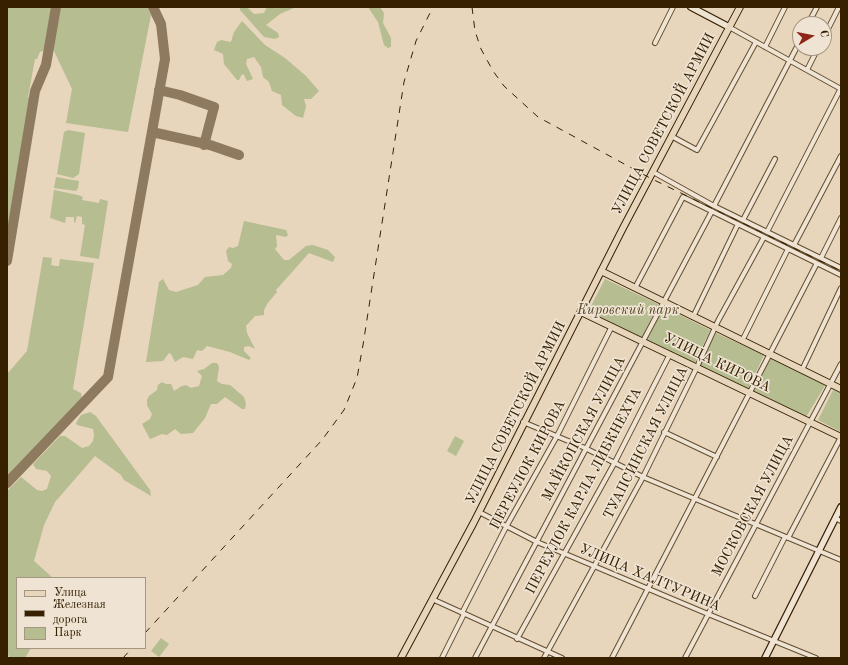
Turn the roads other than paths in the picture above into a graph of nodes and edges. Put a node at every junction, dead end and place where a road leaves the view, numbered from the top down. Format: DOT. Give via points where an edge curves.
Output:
graph roads {
  1 [pos="673,7"];
  2 [pos="691,7"];
  3 [pos="740,7"];
  4 [pos="784,7"];
  5 [pos="817,7"];
  6 [pos="840,7"];
  7 [pos="812,16"];
  8 [pos="832,22"];
  9 [pos="729,27"];
  10 [pos="756,42"];
  11 [pos="655,43"];
  12 [pos="765,47"];
  13 [pos="792,56"];
  14 [pos="814,56"];
  15 [pos="790,61"];
  16 [pos="807,70"];
  17 [pos="841,89"];
  18 [pos="671,136"];
  19 [pos="841,156"];
  20 [pos="775,159"];
  21 [pos="653,172"];
  22 [pos="714,206"];
  23 [pos="712,211"];
  24 [pos="841,218"];
  25 [pos="743,220"];
  26 [pos="738,224"];
  27 [pos="767,232"];
  28 [pos="764,237"];
  29 [pos="794,245"];
  30 [pos="788,249"];
  31 [pos="821,258"];
  32 [pos="817,263"];
  33 [pos="841,268"];
  34 [pos="601,271"];
  35 [pos="841,275"];
  36 [pos="635,288"];
  37 [pos="841,288"];
  38 [pos="663,303"];
  39 [pos="581,312"];
  40 [pos="692,318"];
  41 [pos="612,326"];
  42 [pos="714,328"];
  43 [pos="644,341"];
  44 [pos="742,341"];
  45 [pos="769,353"];
  46 [pos="670,354"];
  47 [pos="841,364"];
  48 [pos="697,367"];
  49 [pos="802,370"];
  50 [pos="831,384"];
  51 [pos="841,389"];
  52 [pos="750,393"];
  53 [pos="524,422"];
  54 [pos="811,422"];
  55 [pos="664,432"];
  56 [pos="557,436"];
  57 [pos="841,437"];
  58 [pos="585,448"];
  59 [pos="717,457"];
  60 [pos="615,462"];
  61 [pos="642,477"];
  62 [pos="696,499"];
  63 [pos="841,507"];
  64 [pos="478,512"];
  65 [pos="838,519"];
  66 [pos="756,524"];
  67 [pos="506,527"];
  68 [pos="787,538"];
  69 [pos="537,542"];
  70 [pos="818,550"];
  71 [pos="564,553"];
  72 [pos="841,560"];
  73 [pos="594,565"];
  74 [pos="647,589"];
  75 [pos="755,596"];
  76 [pos="432,599"];
  77 [pos="463,614"];
  78 [pos="708,614"];
  79 [pos="490,626"];
  80 [pos="517,639"];
  81 [pos="773,641"];
  82 [pos="547,652"];
  83 [pos="401,658"];
  84 [pos="442,658"];
  85 [pos="475,658"];
  86 [pos="544,658"];
  87 [pos="562,658"];
  88 [pos="612,658"];
  89 [pos="685,658"];
  90 [pos="764,658"];
  91 [pos="816,658"];
  1 -- 11 [label="street"];
  2 -- 9 [label="main road"];
  3 -- 9 [label="main road, УЛИЦА СОВЕТСКОЙ АРМИИ"];
  4 -- 12 [label="street"];
  5 -- 7 [label="street"];
  6 -- 8 [label="street"];
  9 -- 10 [label="street"];
  9 -- 18 [label="main road, УЛИЦА СОВЕТСКОЙ АРМИИ"];
  10 -- 12 [label="street"];
  10 -- 18 [label="street" via="697,150"];
  12 -- 15 [label="street"];
  13 -- 15 [label="street"];
  14 -- 16 [label="street"];
  15 -- 16 [label="street"];
  15 -- 22 [label="street"];
  16 -- 17 [label="street"];
  17 -- 27 [label="street"];
  18 -- 21 [label="main road, УЛИЦА СОВЕТСКОЙ АРМИИ"];
  19 -- 29 [label="street"];
  20 -- 25 [label="street"];
  21 -- 22 [label="street"];
  21 -- 34 [label="main road, УЛИЦА СОВЕТСКОЙ АРМИИ"];
  22 -- 25 [label="street"];
  23 -- 26 [label="street"];
  23 -- 36 [label="street" via="683,197"];
  23 -- 38 [label="street, МАЙКОПСКАЯ УЛИЦА"];
  24 -- 31 [label="street"];
  25 -- 27 [label="street"];
  26 -- 28 [label="street"];
  26 -- 40 [label="street"];
  27 -- 29 [label="street"];
  28 -- 30 [label="street"];
  28 -- 42 [label="street, ТУАПСИНСКАЯ УЛИЦА"];
  29 -- 31 [label="street"];
  30 -- 32 [label="street"];
  30 -- 44 [label="street"];
  31 -- 33 [label="street"];
  32 -- 35 [label="street"];
  32 -- 45 [label="street"];
  34 -- 36 [label="main road"];
  34 -- 39 [label="main road, УЛИЦА СОВЕТСКОЙ АРМИИ"];
  36 -- 38 [label="main road"];
  37 -- 49 [label="street"];
  38 -- 40 [label="main road"];
  38 -- 43 [label="street, МАЙКОПСКАЯ УЛИЦА"];
  39 -- 41 [label="main road, УЛИЦА КИРОВА"];
  39 -- 53 [label="main road, УЛИЦА СОВЕТСКОЙ АРМИИ"];
  40 -- 42 [label="main road"];
  41 -- 43 [label="main road, УЛИЦА КИРОВА"];
  41 -- 56 [label="street, ПЕРЕУЛОК КИРОВА"];
  42 -- 44 [label="main road"];
  42 -- 48 [label="street, ТУАПСИНСКАЯ УЛИЦА"];
  43 -- 46 [label="main road, УЛИЦА КИРОВА"];
  43 -- 58 [label="street, МАЙКОПСКАЯ УЛИЦА"];
  44 -- 45 [label="main road"];
  45 -- 49 [label="main road"];
  45 -- 52 [label="street"];
  46 -- 48 [label="main road, УЛИЦА КИРОВА"];
  46 -- 60 [label="street, ПЕРЕУЛОК КАРЛА ЛИБКНЕХТА"];
  47 -- 50 [label="street, МОСКОВСКАЯ УЛИЦА"];
  48 -- 52 [label="main road, УЛИЦА КИРОВА"];
  48 -- 55 [label="street, ТУАПСИНСКАЯ УЛИЦА"];
  49 -- 50 [label="main road"];
  50 -- 51 [label="main road"];
  50 -- 54 [label="street, МОСКОВСКАЯ УЛИЦА"];
  52 -- 54 [label="main road, УЛИЦА КИРОВА"];
  52 -- 59 [label="street"];
  53 -- 56 [label="street"];
  53 -- 64 [label="main road, УЛИЦА СОВЕТСКОЙ АРМИИ"];
  54 -- 57 [label="main road, УЛИЦА КИРОВА"];
  54 -- 66 [label="street, МОСКОВСКАЯ УЛИЦА"];
  55 -- 59 [label="street"];
  55 -- 61 [label="street, ТУАПСИНСКАЯ УЛИЦА"];
  56 -- 58 [label="street"];
  56 -- 67 [label="street, ПЕРЕУЛОК КИРОВА"];
  57 -- 68 [label="street, УЛИЦА КИРОВА"];
  58 -- 60 [label="street"];
  58 -- 69 [label="street, МАЙКОПСКАЯ УЛИЦА"];
  59 -- 62 [label="street"];
  60 -- 61 [label="street"];
  60 -- 71 [label="street, ПЕРЕУЛОК КАРЛА ЛИБКНЕХТА"];
  61 -- 62 [label="street"];
  61 -- 73 [label="street, ТУАПСИНСКАЯ УЛИЦА"];
  62 -- 66 [label="street"];
  62 -- 74 [label="street"];
  63 -- 65 [label="main road"];
  64 -- 67 [label="street, УЛИЦА ХАЛТУРИНА"];
  64 -- 76 [label="main road, УЛИЦА СОВЕТСКОЙ АРМИИ"];
  65 -- 70 [label="main road"];
  66 -- 68 [label="street"];
  66 -- 78 [label="street, МОСКОВСКАЯ УЛИЦА"];
  67 -- 69 [label="street, УЛИЦА ХАЛТУРИНА"];
  67 -- 77 [label="street, ПЕРЕУЛОК КИРОВА"];
  68 -- 70 [label="street"];
  68 -- 75 [label="street, УЛИЦА КИРОВА"];
  69 -- 71 [label="street, УЛИЦА ХАЛТУРИНА"];
  69 -- 79 [label="street, МАЙКОПСКАЯ УЛИЦА"];
  70 -- 72 [label="street"];
  70 -- 81 [label="main road" via="815,561"];
  71 -- 73 [label="street, УЛИЦА ХАЛТУРИНА"];
  71 -- 80 [label="street, ПЕРЕУЛОК КАРЛА ЛИБКНЕХТА"];
  73 -- 74 [label="street, УЛИЦА ХАЛТУРИНА"];
  73 -- 82 [label="street, ТУАПСИНСКАЯ УЛИЦА"];
  74 -- 78 [label="street, УЛИЦА ХАЛТУРИНА"];
  74 -- 88 [label="street"];
  76 -- 77 [label="street"];
  76 -- 83 [label="main road, УЛИЦА СОВЕТСКОЙ АРМИИ"];
  77 -- 79 [label="street"];
  77 -- 84 [label="street, ПЕРЕУЛОК КИРОВА"];
  78 -- 81 [label="street, УЛИЦА ХАЛТУРИНА"];
  78 -- 89 [label="street, МОСКОВСКАЯ УЛИЦА"];
  79 -- 80 [label="street"];
  79 -- 85 [label="street, МАЙКОПСКАЯ УЛИЦА"];
  80 -- 82 [label="street"];
  81 -- 90 [label="main road"];
  81 -- 91 [label="street, УЛИЦА ХАЛТУРИНА"];
  82 -- 86 [label="street, ТУАПСИНСКАЯ УЛИЦА"];
  82 -- 87 [label="street"];
}
